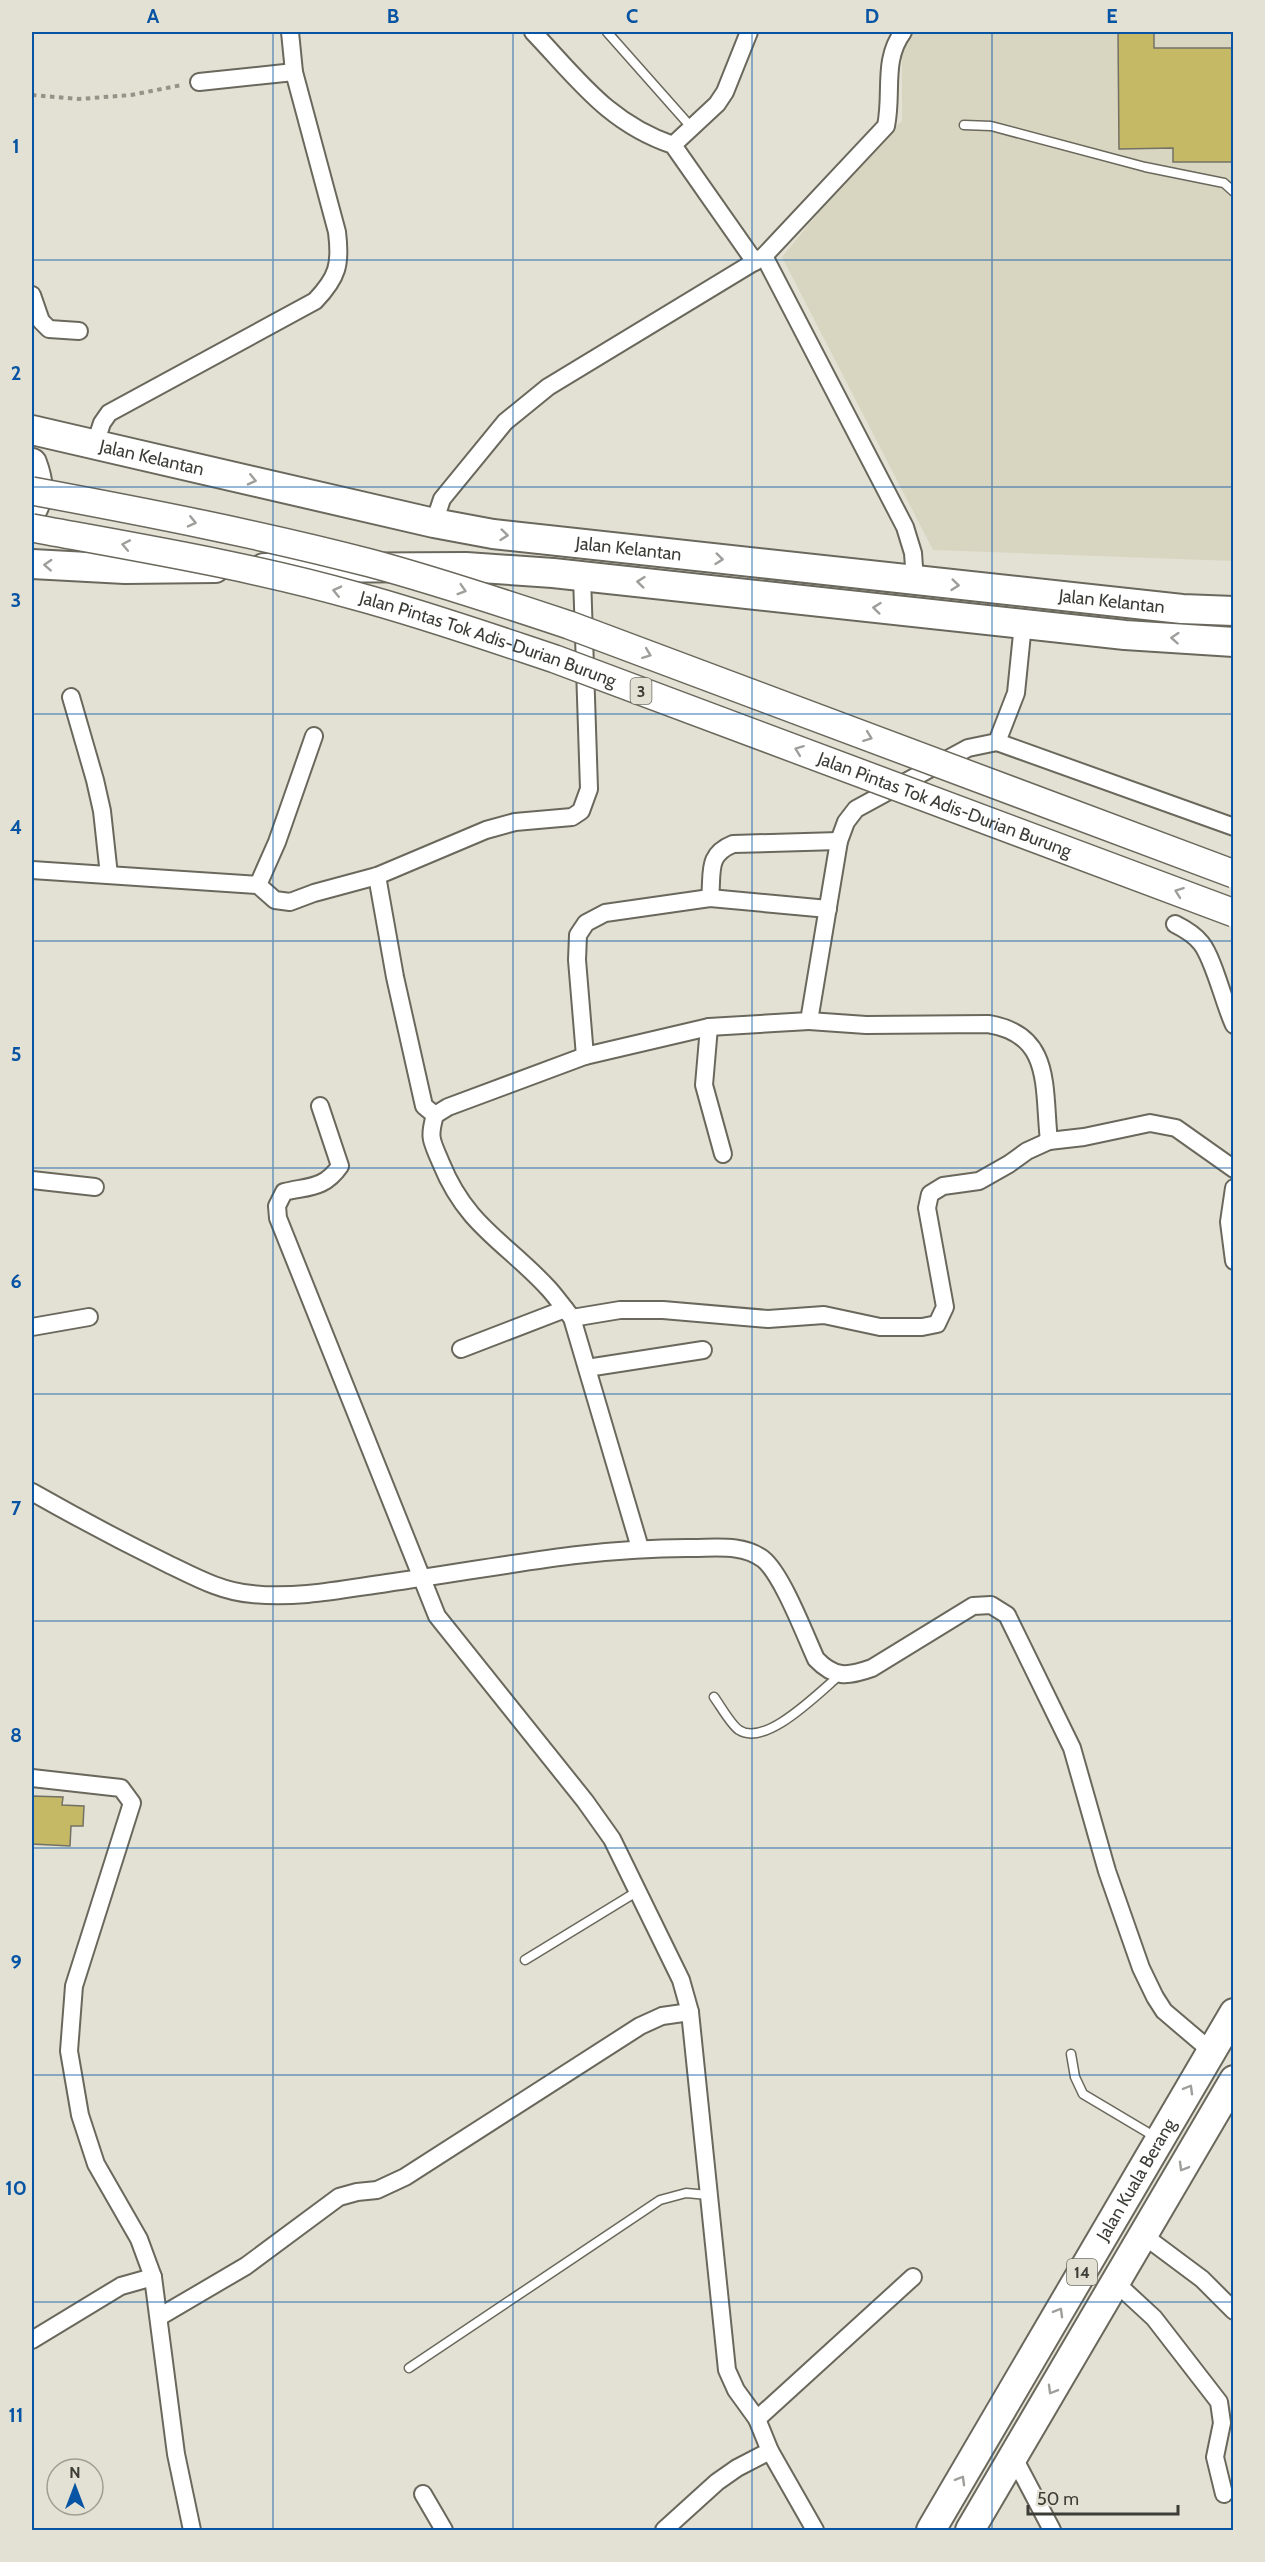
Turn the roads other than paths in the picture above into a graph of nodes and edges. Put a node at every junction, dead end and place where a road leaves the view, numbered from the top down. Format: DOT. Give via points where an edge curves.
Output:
graph roads {
  1 [pos="533,32"];
  2 [pos="608,32"];
  3 [pos="749,32"];
  4 [pos="903,32"];
  5 [pos="294,34"];
  6 [pos="294,72"];
  7 [pos="199,82"];
  8 [pos="964,125"];
  9 [pos="692,128"];
  10 [pos="673,145"];
  11 [pos="1233,192"];
  12 [pos="760,259"];
  13 [pos="32,295"];
  14 [pos="79,331"];
  15 [pos="32,430"];
  16 [pos="95,444"];
  17 [pos="32,463"];
  18 [pos="32,491"];
  19 [pos="32,510"];
  20 [pos="434,523"];
  21 [pos="32,528"];
  22 [pos="32,564"];
  23 [pos="582,576"];
  24 [pos="915,581"];
  25 [pos="1233,611"];
  26 [pos="1023,624"];
  27 [pos="1233,642"];
  28 [pos="70,697"];
  29 [pos="314,736"];
  30 [pos="997,742"];
  31 [pos="1233,827"];
  32 [pos="839,841"];
  33 [pos="32,870"];
  34 [pos="1233,874"];
  35 [pos="110,875"];
  36 [pos="376,876"];
  37 [pos="258,885"];
  38 [pos="710,898"];
  39 [pos="828,909"];
  40 [pos="1233,913"];
  41 [pos="1175,924"];
  42 [pos="809,1021"];
  43 [pos="1233,1025"];
  44 [pos="709,1027"];
  45 [pos="585,1056"];
  46 [pos="320,1106"];
  47 [pos="435,1115"];
  48 [pos="1049,1141"];
  49 [pos="723,1154"];
  50 [pos="1233,1169"];
  51 [pos="32,1180"];
  52 [pos="95,1187"];
  53 [pos="1233,1188"];
  54 [pos="1233,1261"];
  55 [pos="568,1314"];
  56 [pos="89,1317"];
  57 [pos="32,1327"];
  58 [pos="461,1348"];
  59 [pos="703,1350"];
  60 [pos="587,1368"];
  61 [pos="32,1492"];
  62 [pos="640,1548"];
  63 [pos="422,1578"];
  64 [pos="840,1675"];
  65 [pos="714,1697"];
  66 [pos="32,1778"];
  67 [pos="638,1892"];
  68 [pos="525,1960"];
  69 [pos="690,2012"];
  70 [pos="1233,2013"];
  71 [pos="1211,2051"];
  72 [pos="1071,2054"];
  73 [pos="1233,2082"];
  74 [pos="1160,2139"];
  75 [pos="708,2195"];
  76 [pos="1143,2235"];
  77 [pos="153,2277"];
  78 [pos="913,2277"];
  79 [pos="1115,2282"];
  80 [pos="1233,2311"];
  81 [pos="159,2317"];
  82 [pos="32,2340"];
  83 [pos="410,2368"];
  84 [pos="757,2419"];
  85 [pos="770,2451"];
  86 [pos="1013,2456"];
  87 [pos="423,2494"];
  88 [pos="1224,2494"];
  89 [pos="192,2530"];
  90 [pos="444,2530"];
  91 [pos="664,2530"];
  92 [pos="815,2530"];
  93 [pos="931,2530"];
  94 [pos="970,2530"];
  95 [pos="1053,2530"];
  1 -- 10 [label="street" via="618,119"];
  2 -- 9 [label="lane"];
  3 -- 9 [label="street" via="725,92"];
  4 -- 12 [label="street" via="889,63 890,110 886,126"];
  5 -- 6 [label="street"];
  6 -- 7 [label="street"];
  6 -- 16 [label="street" via="337,232 340,252 337,272 329,287 315,301 257,335 110,413"];
  8 -- 11 [label="lane" via="991,126 1145,168 1224,183"];
  9 -- 10 [label="street"];
  10 -- 12 [label="street"];
  12 -- 20 [label="street" via="523,405 442,499"];
  12 -- 24 [label="street" via="905,527 913,553"];
  13 -- 14 [label="street" via="41,321 49,329"];
  15 -- 16 [label="highway, Jalan Kelantan"];
  16 -- 20 [label="highway, Jalan Kelantan, one-way"];
  17 -- 19 [label="highway" via="38,491"];
  18 -- 34 [label="main road, Jalan Pintas Tok Adis-Durian Burung / 3, one-way, bridge" via="210,526 369,563 463,590 569,625"];
  20 -- 24 [label="highway, Jalan Kelantan, one-way" via="493,534"];
  40 -- 21 [label="main road, Jalan Pintas Tok Adis-Durian Burung / 3, one-way, bridge" via="566,663 449,623 343,593 179,555"];
  23 -- 22 [label="highway, Jalan Kelantan, one-way" via="466,567 125,569"];
  26 -- 23 [label="highway, Jalan Kelantan, one-way"];
  23 -- 36 [label="street" via="590,789 581,811 561,820 515,822 486,830"];
  24 -- 25 [label="highway, Jalan Kelantan, one-way"];
  27 -- 26 [label="highway, Jalan Kelantan, one-way"];
  26 -- 30 [label="street" via="1016,693"];
  28 -- 35 [label="street" via="102,811"];
  29 -- 37 [label="street"];
  30 -- 31 [label="street"];
  30 -- 32 [label="street" via="968,748 856,809"];
  32 -- 38 [label="street" via="733,844 720,849 714,858"];
  32 -- 39 [label="street"];
  33 -- 35 [label="street"];
  35 -- 37 [label="street"];
  36 -- 37 [label="street" via="290,902 275,900"];
  36 -- 47 [label="street" via="424,1106"];
  38 -- 39 [label="street"];
  38 -- 45 [label="street" via="605,913 586,923 578,935 577,960"];
  39 -- 42 [label="street"];
  41 -- 43 [label="street" via="1202,944"];
  42 -- 44 [label="street"];
  42 -- 48 [label="street" via="1005,1026 1021,1034 1035,1048 1041,1065"];
  44 -- 45 [label="street"];
  44 -- 49 [label="street" via="704,1085"];
  45 -- 47 [label="street"];
  46 -- 63 [label="street" via="340,1166 320,1185 284,1192 277,1206 278,1218"];
  47 -- 55 [label="street" via="429,1134 463,1206 549,1288"];
  48 -- 50 [label="street" via="1150,1123 1176,1128"];
  48 -- 55 [label="street" via="979,1181 943,1186 930,1194 927,1208 945,1307 937,1324 880,1327 824,1315 768,1319 663,1310"];
  51 -- 52 [label="street"];
  53 -- 54 [label="street" via="1229,1222"];
  55 -- 58 [label="street"];
  55 -- 60 [label="street"];
  56 -- 57 [label="street"];
  59 -- 60 [label="street"];
  60 -- 62 [label="street"];
  61 -- 63 [label="street" via="105,1534 206,1582 251,1594 281,1595"];
  62 -- 63 [label="street" via="537,1559"];
  62 -- 64 [label="street" via="735,1549 758,1556 775,1573 816,1659 826,1670"];
  63 -- 67 [label="street" via="437,1616 585,1801 612,1839"];
  64 -- 65 [label="lane" via="788,1719 753,1734 739,1730"];
  64 -- 71 [label="street" via="872,1668 973,1606 991,1605 1007,1615 1072,1748 1107,1871 1141,1968 1164,2011"];
  66 -- 77 [label="street" via="121,1788 132,1803 74,1986 69,2051 80,2115 96,2164 139,2239"];
  67 -- 68 [label="lane"];
  67 -- 69 [label="street" via="681,1980"];
  69 -- 75 [label="street"];
  69 -- 81 [label="street" via="662,2016 640,2026 405,2178 377,2190 339,2197 246,2266"];
  70 -- 71 [label="highway, Jalan Kuala Berang / 14"];
  74 -- 71 [label="highway, Jalan Kuala Berang / 14, one-way"];
  72 -- 74 [label="lane" via="1083,2094"];
  73 -- 76 [label="highway, Jalan Kuala Berang / 14, one-way"];
  93 -- 74 [label="highway, Jalan Kuala Berang / 14, one-way"];
  75 -- 83 [label="lane" via="686,2193 660,2200"];
  75 -- 84 [label="street" via="727,2370"];
  76 -- 79 [label="highway, Jalan Kuala Berang / 14"];
  76 -- 80 [label="street" via="1202,2279"];
  77 -- 81 [label="street"];
  77 -- 82 [label="street" via="121,2286"];
  78 -- 84 [label="street"];
  79 -- 86 [label="highway, Jalan Kuala Berang / 14, one-way"];
  79 -- 88 [label="street" via="1154,2318 1219,2402 1222,2423 1215,2457"];
  81 -- 89 [label="street" via="176,2454"];
  84 -- 85 [label="street"];
  85 -- 91 [label="street" via="717,2482"];
  85 -- 92 [label="street"];
  86 -- 94 [label="highway, Jalan Kuala Berang / 14"];
  86 -- 95 [label="street"];
  87 -- 90 [label="street"];
}
